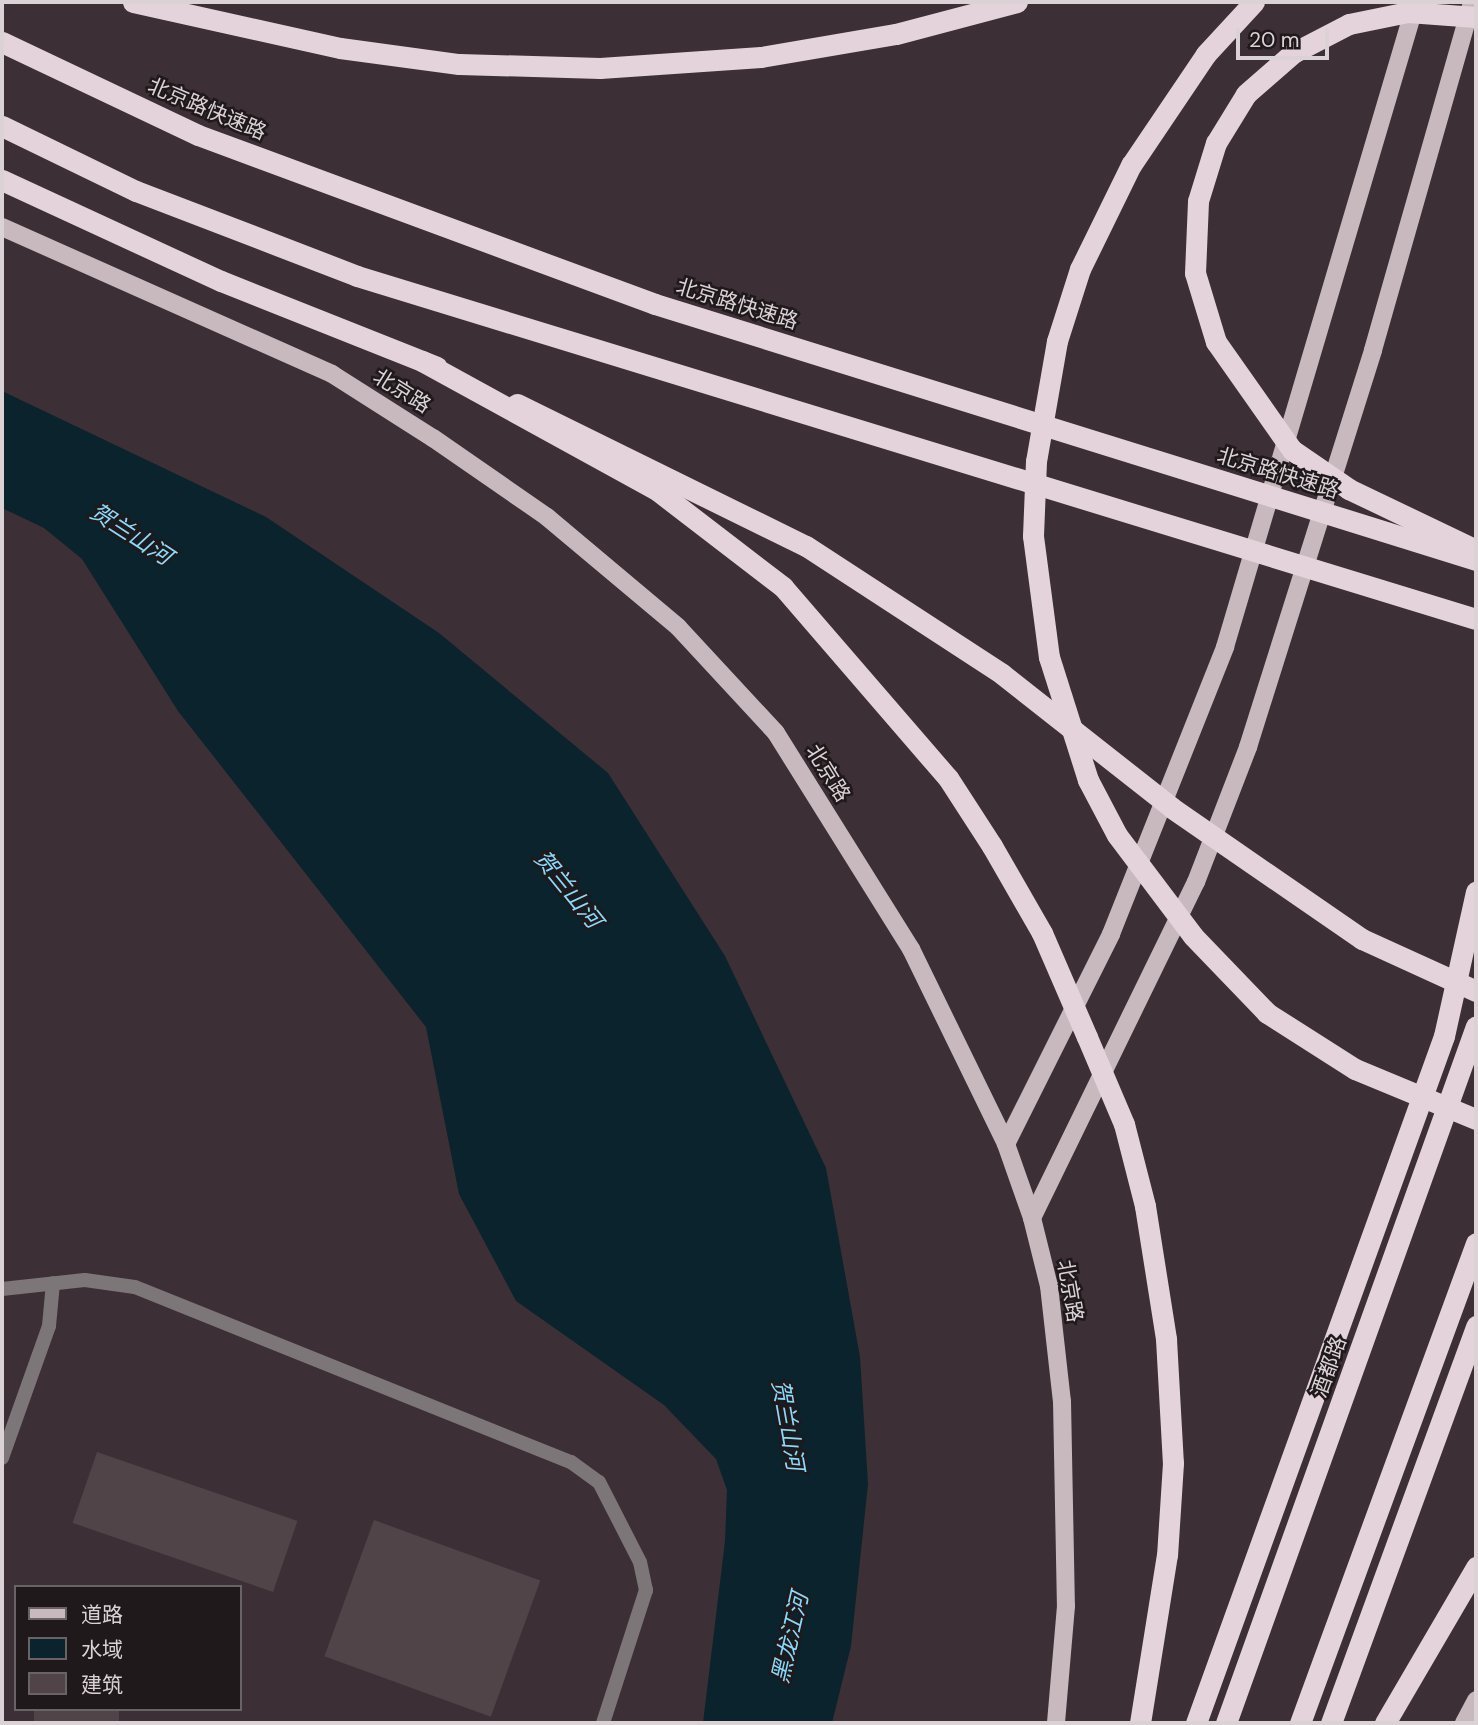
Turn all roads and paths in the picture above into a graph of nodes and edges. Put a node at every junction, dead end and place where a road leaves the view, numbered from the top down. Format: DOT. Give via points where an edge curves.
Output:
graph roads {
  1 [pos="133,2"];
  2 [pos="1017,2"];
  3 [pos="1254,2"];
  4 [pos="1416,2"];
  5 [pos="1472,2"];
  6 [pos="1476,17"];
  7 [pos="2,42"];
  8 [pos="2,126"];
  9 [pos="2,180"];
  10 [pos="2,226"];
  11 [pos="422,361"];
  12 [pos="1476,550"];
  13 [pos="1476,561"];
  14 [pos="1476,619"];
  15 [pos="1476,892"];
  16 [pos="1476,991"];
  17 [pos="1476,1026"];
  18 [pos="1476,1119"];
  19 [pos="1006,1144"];
  20 [pos="1032,1218"];
  21 [pos="1476,1243"];
  22 [pos="53,1283"];
  23 [pos="2,1289"];
  24 [pos="1476,1326"];
  25 [pos="2,1458"];
  26 [pos="1476,1567"];
  27 [pos="1476,1700"];
  28 [pos="603,1723"];
  29 [pos="1056,1723"];
  30 [pos="1140,1723"];
  31 [pos="1196,1723"];
  32 [pos="1226,1723"];
  33 [pos="1300,1723"];
  34 [pos="1331,1723"];
  35 [pos="1385,1723"];
  36 [pos="1464,1723"];
  1 -- 2 [label="highway" via="340,48 458,64 600,68 761,57 896,34"];
  3 -- 18 [label="highway, bridge" via="1206,54 1131,165 1080,269 1056,341 1036,461 1033,536 1049,657 1088,780 1117,835 1193,936 1267,1013 1356,1069"];
  4 -- 19 [label="main road" via="1225,647 1111,934"];
  5 -- 20 [label="main road" via="1373,350 1248,747 1196,882"];
  6 -- 12 [label="highway, bridge" via="1408,12 1349,24 1293,53 1246,94 1216,143 1198,201 1195,273 1216,342 1292,450 1349,489"];
  7 -- 13 [label="highway, 北京路快速路, bridge" via="198,135 655,304"];
  8 -- 14 [label="highway, bridge" via="136,191 357,276"];
  9 -- 11 [label="highway" via="221,281"];
  10 -- 19 [label="main road, 北京路" via="332,374 547,517 678,627 776,733 911,949"];
  11 -- 16 [label="highway, bridge" via="652,465 806,546 1002,674 1172,808 1362,939"];
  11 -- 30 [label="highway, bridge" via="658,491 783,587 948,778 1042,933 1124,1124 1145,1206 1167,1353 1173,1463 1167,1555"];
  15 -- 31 [label="highway" via="1444,1036"];
  17 -- 32 [label="highway, 酒都路"];
  19 -- 20 [label="main road, 北京路"];
  20 -- 29 [label="main road, 北京路" via="1049,1286 1062,1401 1066,1606"];
  21 -- 33 [label="highway"];
  22 -- 23 [label="lane"];
  22 -- 25 [label="lane" via="49,1326"];
  22 -- 28 [label="lane" via="135,1287 571,1462 599,1482 640,1562 646,1590"];
  24 -- 34 [label="highway"];
  26 -- 35 [label="highway"];
  27 -- 36 [label="main road"];
}
